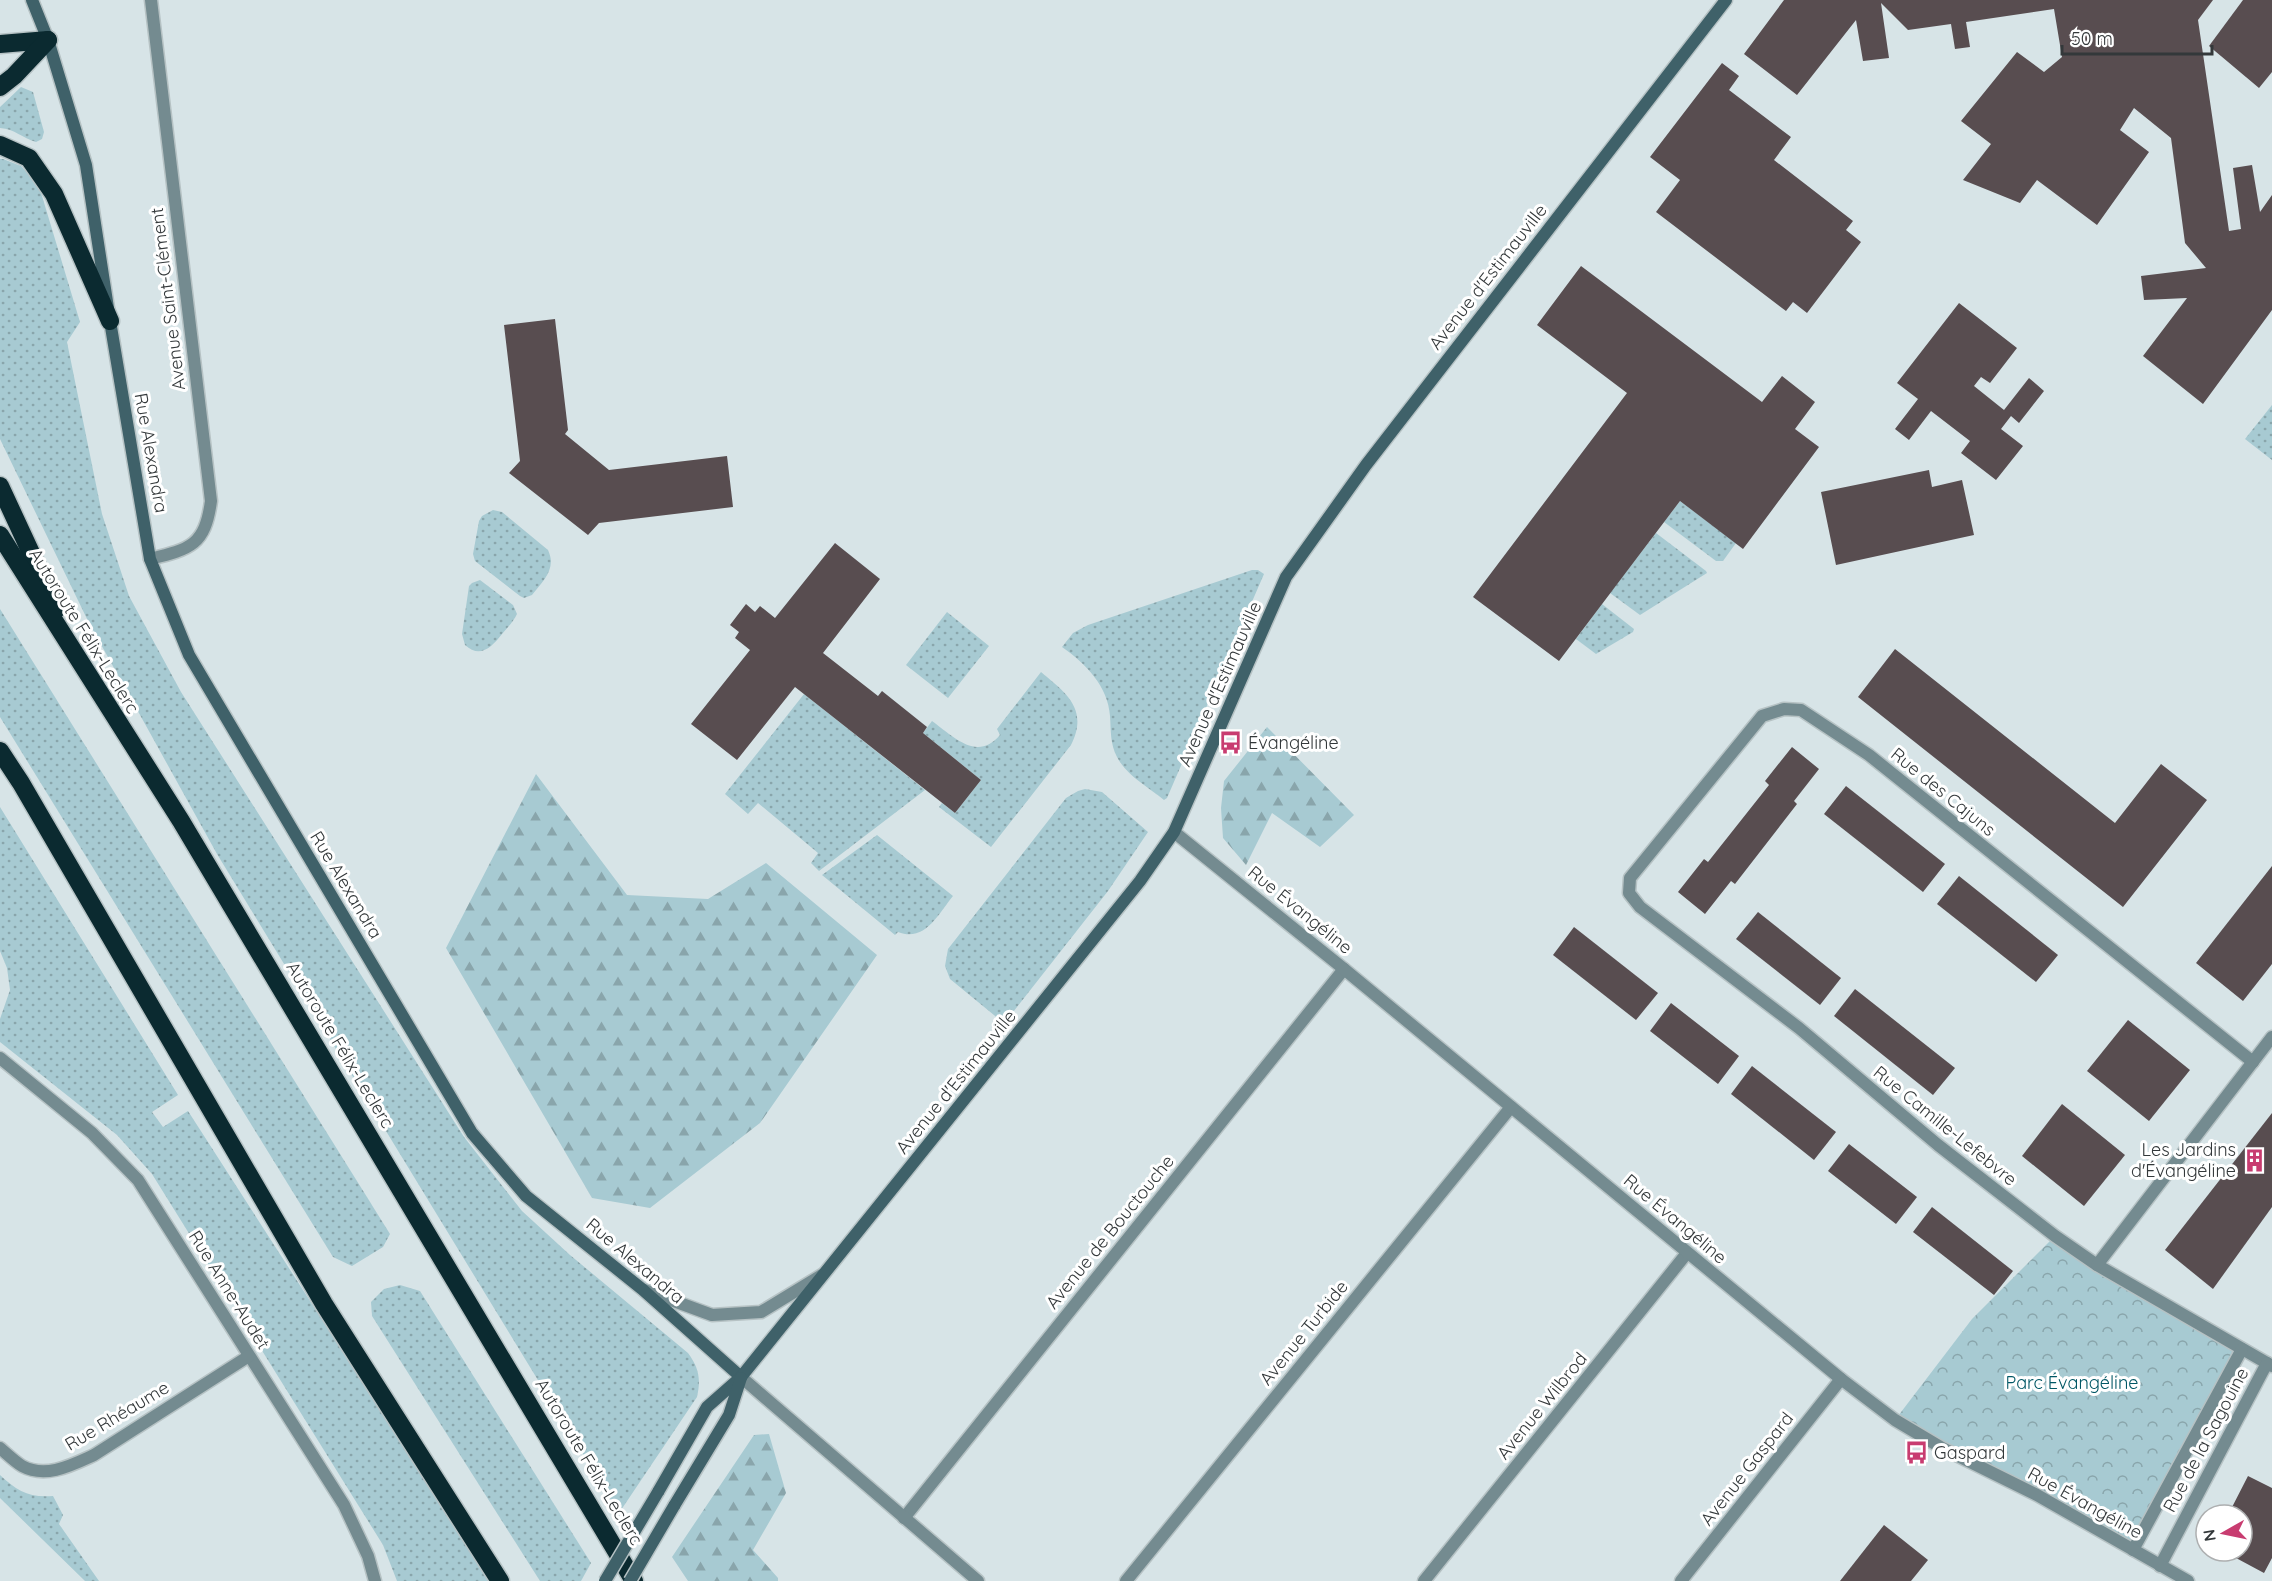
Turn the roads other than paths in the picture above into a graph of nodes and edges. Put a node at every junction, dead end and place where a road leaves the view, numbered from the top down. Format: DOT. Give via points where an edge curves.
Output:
graph roads {
  1 [pos="32,0"];
  2 [pos="151,0"];
  3 [pos="1726,0"];
  4 [pos="48,40"];
  5 [pos="0,44"];
  6 [pos="0,87"];
  7 [pos="0,145"];
  8 [pos="110,321"];
  9 [pos="0,486"];
  10 [pos="0,536"];
  11 [pos="150,559"];
  12 [pos="89,679"];
  13 [pos="0,751"];
  14 [pos="1174,832"];
  15 [pos="1629,878"];
  16 [pos="1344,969"];
  17 [pos="2272,1037"];
  18 [pos="0,1058"];
  19 [pos="2253,1062"];
  20 [pos="1511,1107"];
  21 [pos="1687,1253"];
  22 [pos="2097,1264"];
  23 [pos="826,1273"];
  24 [pos="642,1289"];
  25 [pos="2242,1349"];
  26 [pos="249,1356"];
  27 [pos="2270,1365"];
  28 [pos="741,1377"];
  29 [pos="1841,1379"];
  30 [pos="0,1448"];
  31 [pos="904,1518"];
  32 [pos="2133,1550"];
  33 [pos="2160,1566"];
  34 [pos="375,1581"];
  35 [pos="500,1581"];
  36 [pos="605,1581"];
  37 [pos="630,1581"];
  38 [pos="634,1581"];
  39 [pos="978,1581"];
  40 [pos="1126,1581"];
  41 [pos="1424,1581"];
  42 [pos="1681,1581"];
  43 [pos="2188,1581"];
  1 -- 4 [label="main road, Rue Alexandra"];
  2 -- 11 [label="street, Avenue Saint-Clément" via="211,501 208,522 199,539 181,552"];
  3 -- 14 [label="main road, Avenue d'Estimauville" via="1366,465 1286,577"];
  4 -- 5 [label="highway"];
  4 -- 6 [label="highway"];
  4 -- 8 [label="main road, Rue Alexandra" via="86,165"];
  7 -- 8 [label="highway" via="29,158 54,194"];
  8 -- 11 [label="main road, Rue Alexandra"];
  9 -- 12 [label="highway"];
  10 -- 12 [label="highway, Autoroute Félix-Leclerc"];
  11 -- 24 [label="main road, Rue Alexandra" via="189,655 472,1133 526,1197"];
  12 -- 38 [label="highway, Autoroute Félix-Leclerc" via="181,821"];
  13 -- 35 [label="highway" via="324,1304"];
  14 -- 16 [label="street, Rue Évangéline"];
  14 -- 23 [label="main road, Avenue d'Estimauville" via="1140,881"];
  15 -- 19 [label="street, Rue des Cajuns" via="1762,716 1784,709 1801,710 1869,755"];
  15 -- 22 [label="street, Rue Camille-Lefebvre" via="1629,892 1640,907 1799,1028 1938,1145"];
  16 -- 20 [label="street, Rue Évangéline"];
  16 -- 31 [label="street, Avenue de Bouctouche"];
  17 -- 19 [label="street"];
  18 -- 26 [label="street, Rue Anne-Audet" via="92,1133 138,1180"];
  19 -- 22 [label="street"];
  20 -- 21 [label="street, Rue Évangéline"];
  20 -- 40 [label="street, Avenue Turbide"];
  21 -- 29 [label="street, Rue Évangéline"];
  21 -- 41 [label="street, Avenue Wilbrod"];
  22 -- 25 [label="street, Rue Camille-Lefebvre"];
  23 -- 24 [label="street" via="761,1312 712,1315"];
  23 -- 28 [label="main road, Avenue d'Estimauville"];
  24 -- 28 [label="main road, Rue Alexandra"];
  25 -- 27 [label="street, Rue Camille-Lefebvre"];
  25 -- 32 [label="street, Rue de la Sagouine"];
  26 -- 30 [label="street, Rue Rhéaume" via="94,1455 69,1466 44,1473 23,1466"];
  26 -- 34 [label="street, Rue Anne-Audet" via="344,1505"];
  27 -- 33 [label="street, Rue de la Sagouine"];
  28 -- 31 [label="street, Rue Alexandra"];
  28 -- 36 [label="main road, Avenue d'Estimauville, bridge" via="707,1407"];
  28 -- 37 [label="main road, Avenue d'Estimauville, bridge" via="729,1415"];
  29 -- 32 [label="street, Rue Évangéline" via="1933,1443 2037,1495"];
  29 -- 42 [label="street, Avenue Gaspard"];
  31 -- 39 [label="street, Rue Alexandra"];
  32 -- 33 [label="street, Rue Évangéline"];
  33 -- 43 [label="street, Rue Évangéline"];
}
